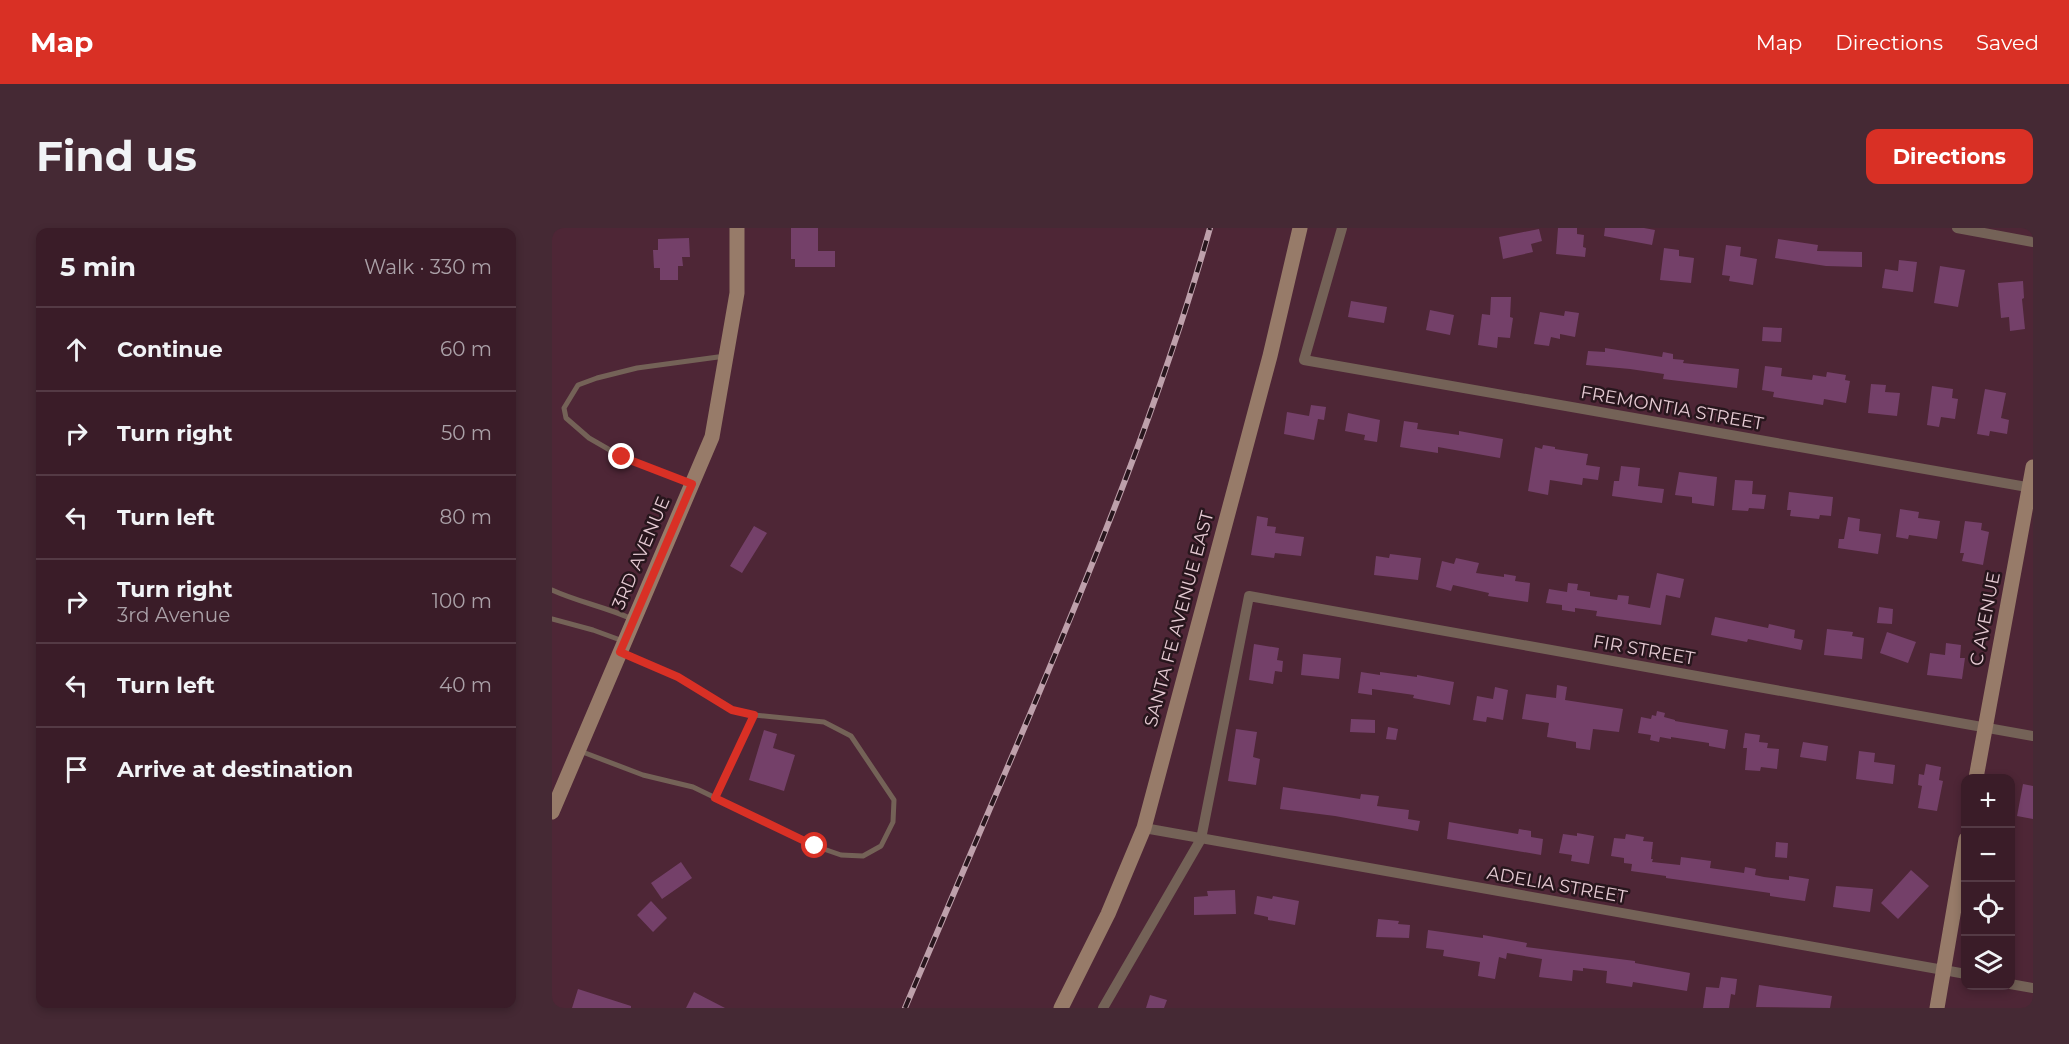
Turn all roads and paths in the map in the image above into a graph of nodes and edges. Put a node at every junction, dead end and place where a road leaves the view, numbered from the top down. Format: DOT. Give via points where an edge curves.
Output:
graph roads {
  1 [pos="737,228"];
  2 [pos="1300,228"];
  3 [pos="1342,228"];
  4 [pos="1957,228"];
  5 [pos="2033,242"];
  6 [pos="726,357"];
  7 [pos="2033,467"];
  8 [pos="692,484"];
  9 [pos="2031,488"];
  10 [pos="552,590"];
  11 [pos="552,618"];
  12 [pos="634,620"];
  13 [pos="622,647"];
  14 [pos="754,715"];
  15 [pos="1984,728"];
  16 [pos="2033,736"];
  17 [pos="578,750"];
  18 [pos="1977,774"];
  19 [pos="715,798"];
  20 [pos="552,812"];
  21 [pos="1144,828"];
  22 [pos="1201,839"];
  23 [pos="1961,863"];
  24 [pos="1943,969"];
  25 [pos="1961,973"];
  26 [pos="2015,985"];
  27 [pos="2033,988"];
  28 [pos="1061,1008"];
  29 [pos="1103,1008"];
  30 [pos="1936,1008"];
  1 -- 6 [label="street, 3RD AVENUE" via="737,293"];
  2 -- 21 [label="street, SANTA FE AVENUE EAST" via="1270,356"];
  3 -- 9 [label="street, FREMONTIA STREET" via="1305,360"];
  4 -- 5 [label="street"];
  6 -- 8 [label="street, 3RD AVENUE" via="711,437"];
  6 -- 8 [label="lane" via="637,368 597,378 578,385 564,408 566,418 589,438 622,457"];
  7 -- 9 [label="street, C AVENUE"];
  8 -- 12 [label="street, 3RD AVENUE"];
  9 -- 15 [label="street, C AVENUE"];
  10 -- 12 [label="lane"];
  11 -- 13 [label="lane" via="593,630"];
  12 -- 13 [label="street, 3RD AVENUE"];
  13 -- 14 [label="lane" via="732,710"];
  13 -- 17 [label="street, 3RD AVENUE"];
  14 -- 19 [label="lane"];
  14 -- 19 [label="lane" via="824,722 851,736 894,800 893,822 881,846 863,856 841,855"];
  15 -- 16 [label="street, FIR STREET"];
  15 -- 18 [label="street, C AVENUE"];
  15 -- 22 [label="street, FIR STREET" via="1249,596"];
  17 -- 19 [label="lane"];
  17 -- 20 [label="street, 3RD AVENUE"];
  21 -- 22 [label="street, ADELIA STREET"];
  21 -- 28 [label="street, SANTA FE AVENUE EAST" via="1108,914"];
  22 -- 24 [label="street, ADELIA STREET"];
  22 -- 29 [label="street"];
  23 -- 24 [label="street"];
  24 -- 25 [label="street, ADELIA STREET"];
  24 -- 30 [label="street"];
  26 -- 27 [label="street"];
}
